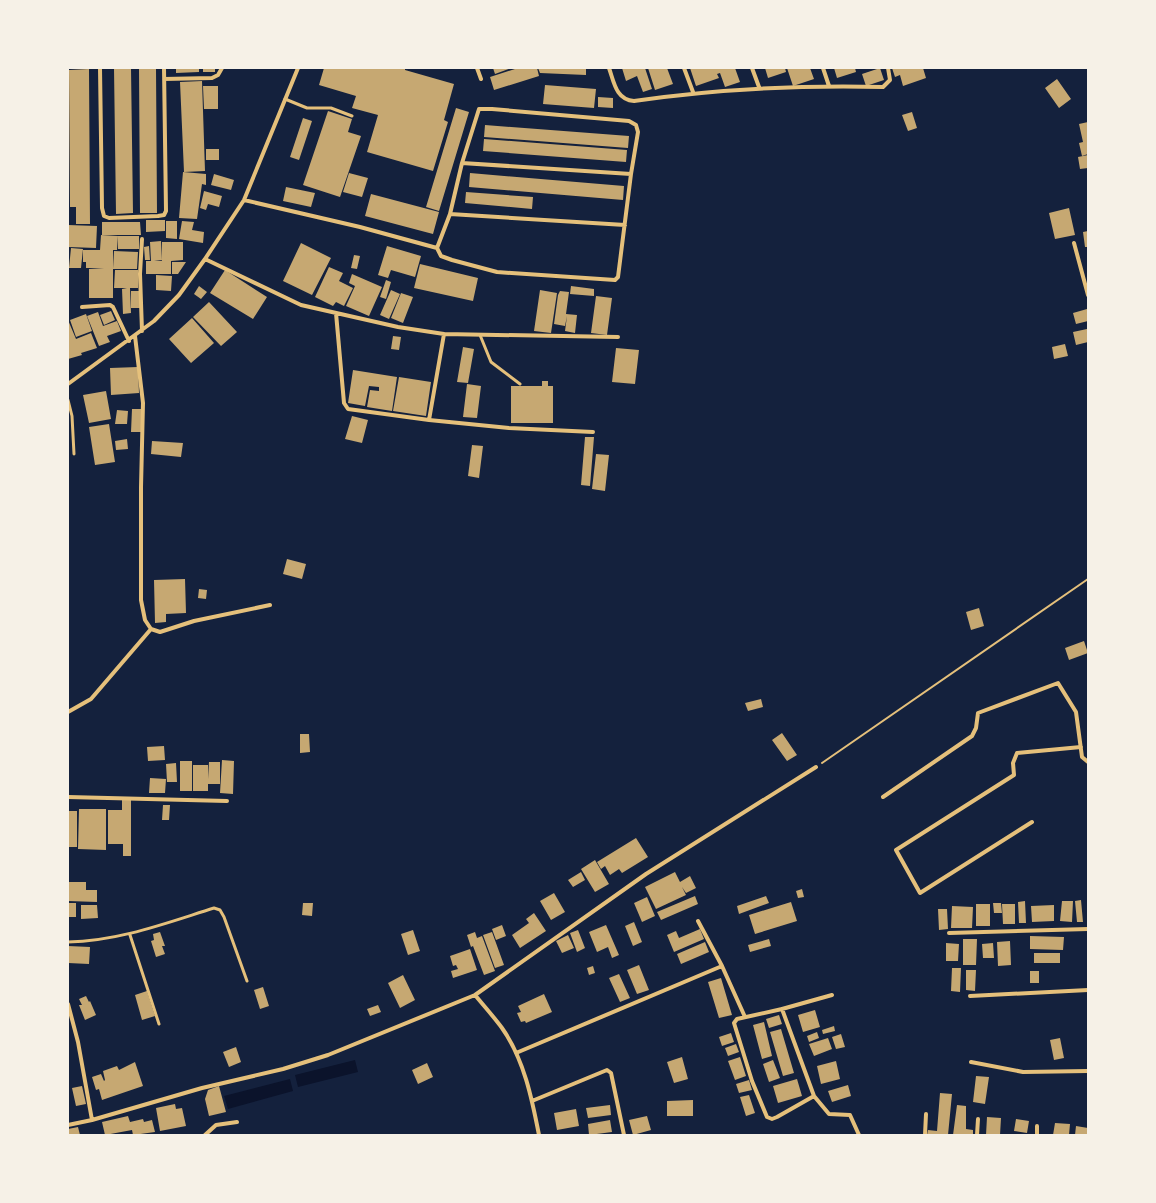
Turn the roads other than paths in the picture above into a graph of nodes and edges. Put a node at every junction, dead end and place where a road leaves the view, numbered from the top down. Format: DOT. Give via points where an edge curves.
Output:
graph roads {
  1 [pos="100,68"];
  2 [pos="164,68"];
  3 [pos="222,68"];
  4 [pos="298,68"];
  5 [pos="477,68"];
  6 [pos="609,68"];
  7 [pos="684,68"];
  8 [pos="752,68"];
  9 [pos="823,68"];
  10 [pos="888,68"];
  11 [pos="164,79"];
  12 [pos="481,79"];
  13 [pos="829,86"];
  14 [pos="759,87"];
  15 [pos="693,92"];
  16 [pos="285,99"];
  17 [pos="352,116"];
  18 [pos="462,163"];
  19 [pos="631,174"];
  20 [pos="244,200"];
  21 [pos="450,214"];
  22 [pos="625,225"];
  23 [pos="142,239"];
  24 [pos="1074,243"];
  25 [pos="437,248"];
  26 [pos="206,259"];
  27 [pos="1088,295"];
  28 [pos="82,307"];
  29 [pos="336,314"];
  30 [pos="142,331"];
  31 [pos="444,334"];
  32 [pos="480,335"];
  33 [pos="135,336"];
  34 [pos="618,337"];
  35 [pos="129,341"];
  36 [pos="68,384"];
  37 [pos="520,384"];
  38 [pos="68,400"];
  39 [pos="429,420"];
  40 [pos="593,432"];
  41 [pos="74,454"];
  42 [pos="270,605"];
  43 [pos="151,629"];
  44 [pos="68,712"];
  45 [pos="1081,748"];
  46 [pos="1088,762"];
  47 [pos="816,767"];
  48 [pos="68,797"];
  49 [pos="883,797"];
  50 [pos="227,801"];
  51 [pos="1032,822"];
  52 [pos="698,921"];
  53 [pos="1088,929"];
  54 [pos="949,933"];
  55 [pos="130,935"];
  56 [pos="68,942"];
  57 [pos="722,966"];
  58 [pos="247,981"];
  59 [pos="1088,990"];
  60 [pos="832,994"];
  61 [pos="475,995"];
  62 [pos="970,996"];
  63 [pos="68,1004"];
  64 [pos="782,1009"];
  65 [pos="745,1017"];
  66 [pos="159,1024"];
  67 [pos="516,1053"];
  68 [pos="971,1062"];
  69 [pos="1088,1071"];
  70 [pos="814,1096"];
  71 [pos="532,1101"];
  72 [pos="926,1114"];
  73 [pos="978,1119"];
  74 [pos="92,1120"];
  75 [pos="237,1122"];
  76 [pos="68,1125"];
  77 [pos="1037,1126"];
  78 [pos="205,1135"];
  79 [pos="539,1135"];
  80 [pos="624,1135"];
  81 [pos="859,1135"];
  82 [pos="925,1135"];
  83 [pos="977,1135"];
  84 [pos="1037,1135"];
  1 -- 11 [label="street" via="102,208 104,216 109,218 158,216 164,215 166,211"];
  2 -- 11 [label="street"];
  3 -- 11 [label="street" via="218,75 212,78"];
  4 -- 16 [label="street"];
  5 -- 12 [label="street"];
  6 -- 15 [label="street" via="618,95 628,100"];
  7 -- 15 [label="street"];
  8 -- 14 [label="street"];
  9 -- 13 [label="street"];
  10 -- 13 [label="street" via="890,80 883,87"];
  13 -- 14 [label="street"];
  14 -- 15 [label="street"];
  16 -- 17 [label="lane" via="307,108 331,108"];
  16 -- 20 [label="street"];
  18 -- 19 [label="street"];
  18 -- 19 [label="street" via="478,110 492,109 633,122 638,132"];
  18 -- 21 [label="street"];
  19 -- 22 [label="street"];
  20 -- 25 [label="street"];
  20 -- 26 [label="street"];
  21 -- 22 [label="street"];
  21 -- 25 [label="street"];
  22 -- 25 [label="street" via="618,277 612,281 497,272 441,256"];
  23 -- 30 [label="street"];
  24 -- 27 [label="street"];
  26 -- 29 [label="street" via="301,305"];
  26 -- 30 [label="street" via="179,295"];
  28 -- 35 [label="street" via="113,307"];
  29 -- 31 [label="street"];
  29 -- 39 [label="street" via="344,403 347,408"];
  30 -- 33 [label="street"];
  31 -- 32 [label="street"];
  31 -- 39 [label="street"];
  32 -- 34 [label="street"];
  32 -- 37 [label="lane" via="491,362"];
  33 -- 35 [label="street"];
  33 -- 43 [label="street" via="143,403 141,600 145,620"];
  35 -- 36 [label="street"];
  38 -- 41 [label="lane" via="72,416"];
  39 -- 40 [label="street" via="509,428"];
  42 -- 43 [label="street" via="160,632"];
  43 -- 44 [label="street" via="91,699"];
  45 -- 46 [label="street" via="1082,757"];
  45 -- 49 [label="street" via="1076,712 1058,683 978,713 972,736"];
  45 -- 51 [label="street" via="1017,753 1013,763 1014,775 896,850 920,893"];
  47 -- 61 [label="street" via="646,874"];
  48 -- 50 [label="street"];
  52 -- 57 [label="street"];
  53 -- 54 [label="street"];
  55 -- 56 [label="lane"];
  55 -- 58 [label="lane" via="214,908 220,910"];
  55 -- 66 [label="lane"];
  57 -- 65 [label="street"];
  57 -- 67 [label="street"];
  59 -- 62 [label="street"];
  60 -- 64 [label="street"];
  61 -- 67 [label="street" via="503,1028"];
  61 -- 74 [label="street" via="328,1055"];
  63 -- 74 [label="street" via="78,1042"];
  64 -- 65 [label="street"];
  64 -- 70 [label="street"];
  65 -- 70 [label="street" via="736,1019 734,1023 752,1081 768,1117 777,1117"];
  67 -- 71 [label="street"];
  68 -- 69 [label="street" via="1023,1072"];
  70 -- 81 [label="street" via="829,1114 850,1115"];
  71 -- 79 [label="street"];
  71 -- 80 [label="street" via="607,1070 611,1073"];
  72 -- 82 [label="street"];
  73 -- 83 [label="street"];
  74 -- 76 [label="street"];
  75 -- 78 [label="street" via="216,1125"];
  77 -- 84 [label="street"];
}
